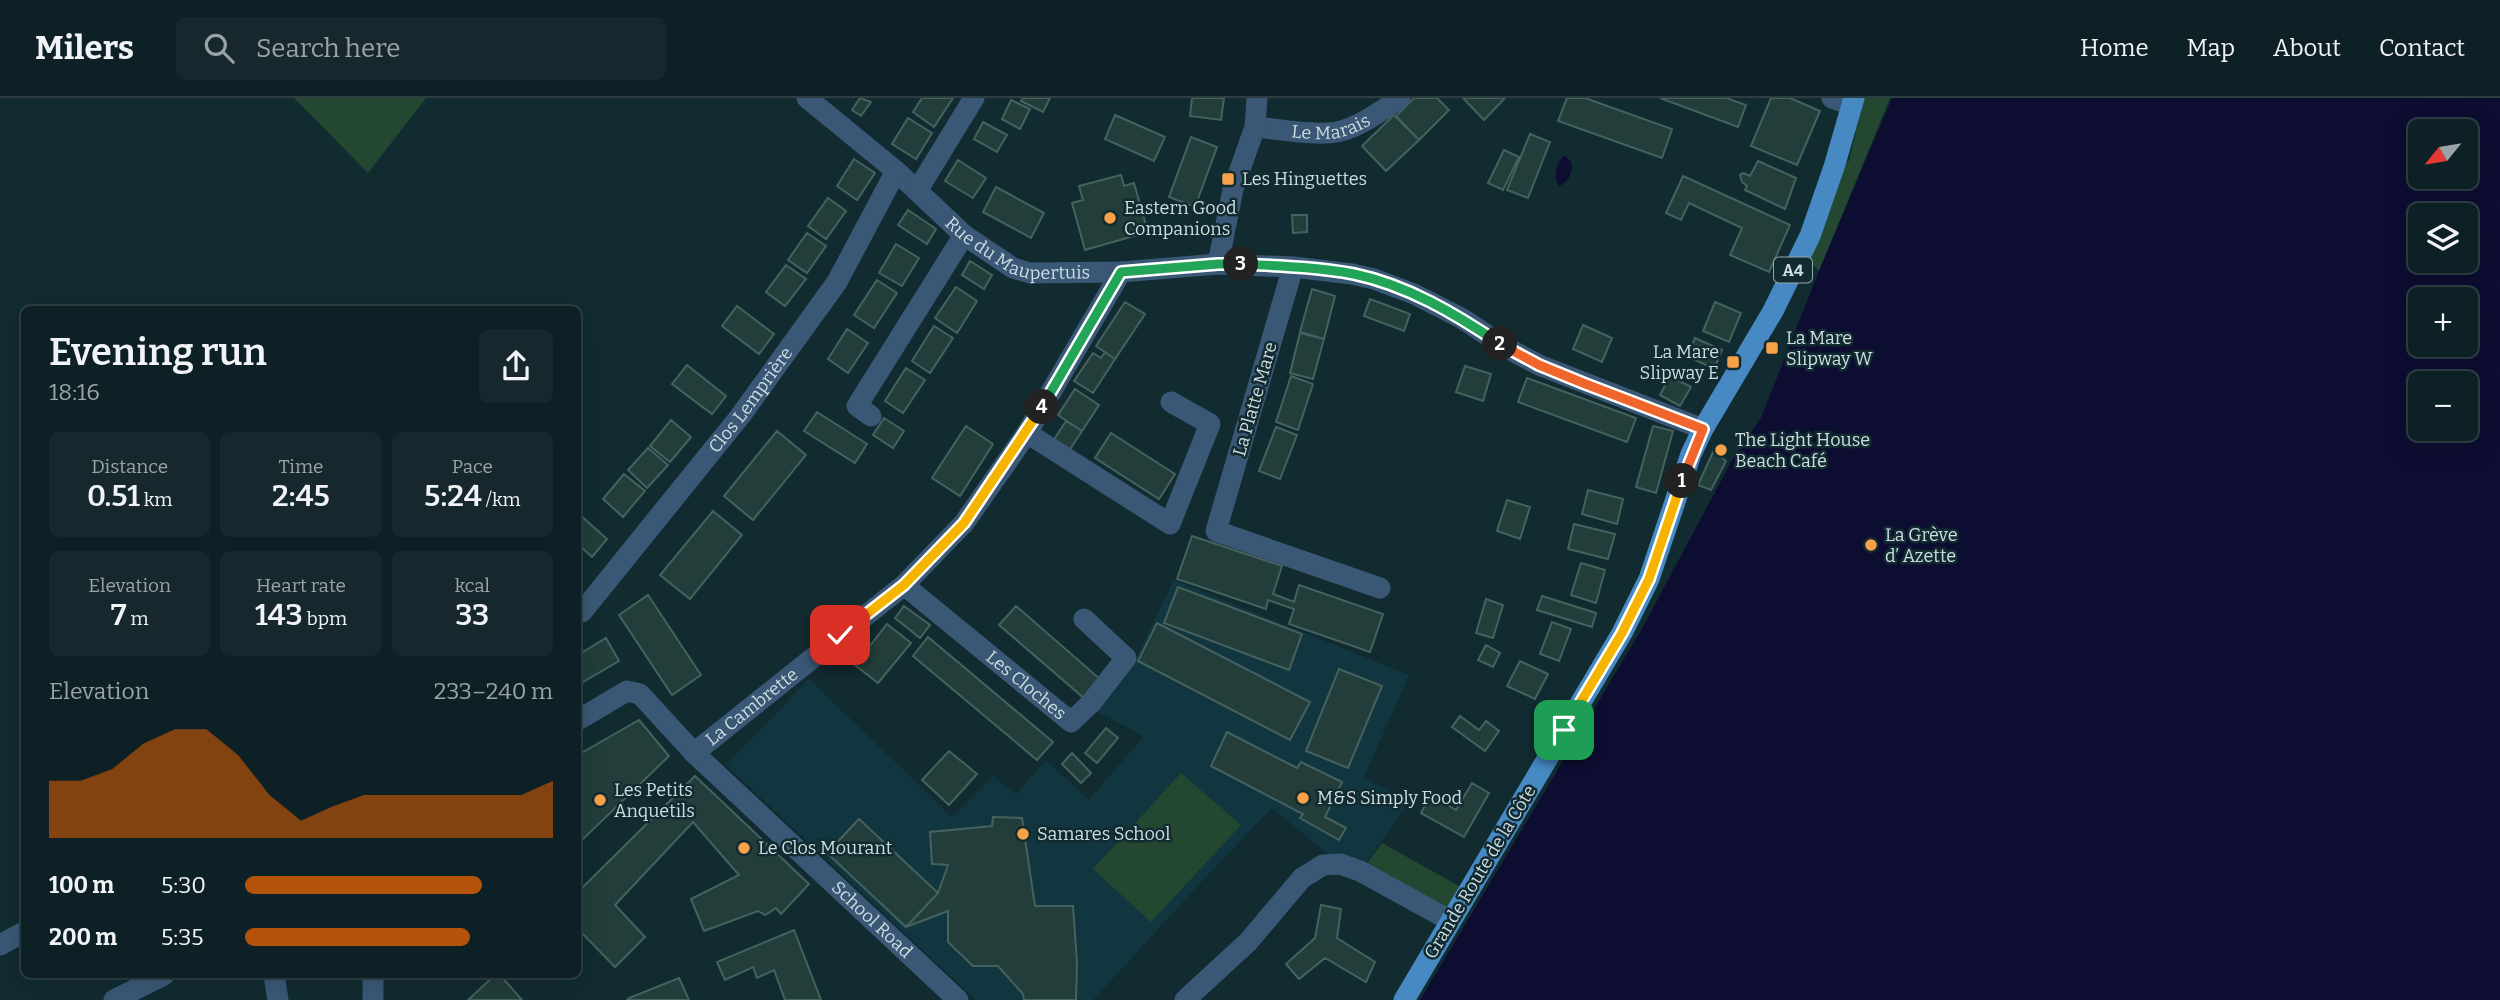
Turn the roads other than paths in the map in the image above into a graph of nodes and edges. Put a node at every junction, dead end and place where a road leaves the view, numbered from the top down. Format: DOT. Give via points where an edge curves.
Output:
graph roads {
  1 [pos="807,98"];
  2 [pos="974,98"];
  3 [pos="1257,98"];
  4 [pos="1400,98"];
  5 [pos="1846,100"];
  6 [pos="1255,127"];
  7 [pos="896,171"];
  8 [pos="918,191"];
  9 [pos="964,235"];
  10 [pos="1218,264"];
  11 [pos="1293,267"];
  12 [pos="1121,272"];
  13 [pos="1171,402"];
  14 [pos="872,416"];
  15 [pos="1703,429"];
  16 [pos="1027,433"];
  17 [pos="904,585"];
  18 [pos="1380,588"];
  19 [pos="582,612"];
  20 [pos="1084,619"];
  21 [pos="581,718"];
  22 [pos="694,753"];
  23 [pos="1451,920"];
  24 [pos="21,934"];
  25 [pos="0,945"];
  26 [pos="158,978"];
  27 [pos="274,978"];
  28 [pos="373,978"];
  29 [pos="114,1000"];
  30 [pos="278,1000"];
  31 [pos="373,1000"];
  32 [pos="958,1000"];
  33 [pos="1185,1000"];
  34 [pos="1404,1000"];
  1 -- 7 [label="street, Rue du Maupertuis"];
  2 -- 8 [label="street"];
  3 -- 6 [label="street"];
  4 -- 6 [label="street, Le Marais" via="1362,123 1337,132"];
  5 -- 15 [label="main road, Grande Route de la Côte / A4" via="1834,167 1810,236 1773,311"];
  6 -- 10 [label="street" via="1233,189"];
  7 -- 8 [label="street, Rue du Maupertuis"];
  7 -- 19 [label="street, Clos Lemprière" via="837,282 741,415"];
  8 -- 9 [label="street, Rue du Maupertuis"];
  9 -- 12 [label="street, Rue du Maupertuis" via="1013,268 1030,273"];
  9 -- 14 [label="street" via="857,405"];
  10 -- 11 [label="street, Rue du Maupertuis"];
  10 -- 12 [label="street, Rue du Maupertuis"];
  11 -- 15 [label="street, Rue du Maupertuis" via="1374,279 1463,319 1539,365"];
  11 -- 18 [label="street, La Platte Mare" via="1216,531"];
  12 -- 16 [label="street, La Cambrette"];
  13 -- 16 [label="street" via="1210,424 1170,524"];
  15 -- 23 [label="main road, Grande Route de la Côte / A4" via="1649,579 1622,633"];
  16 -- 17 [label="street, La Cambrette" via="964,523"];
  17 -- 20 [label="street, Les Cloches" via="1071,722 1126,658"];
  17 -- 22 [label="street, La Cambrette"];
  21 -- 22 [label="street, School Road" via="626,691 640,694"];
  22 -- 32 [label="street, School Road"];
  23 -- 33 [label="street" via="1360,871 1340,864 1323,865 1302,878 1248,942"];
  23 -- 34 [label="main road, Grande Route de la Côte / A4"];
  24 -- 25 [label="street"];
  26 -- 29 [label="street"];
  27 -- 30 [label="street"];
  28 -- 31 [label="street"];
}
